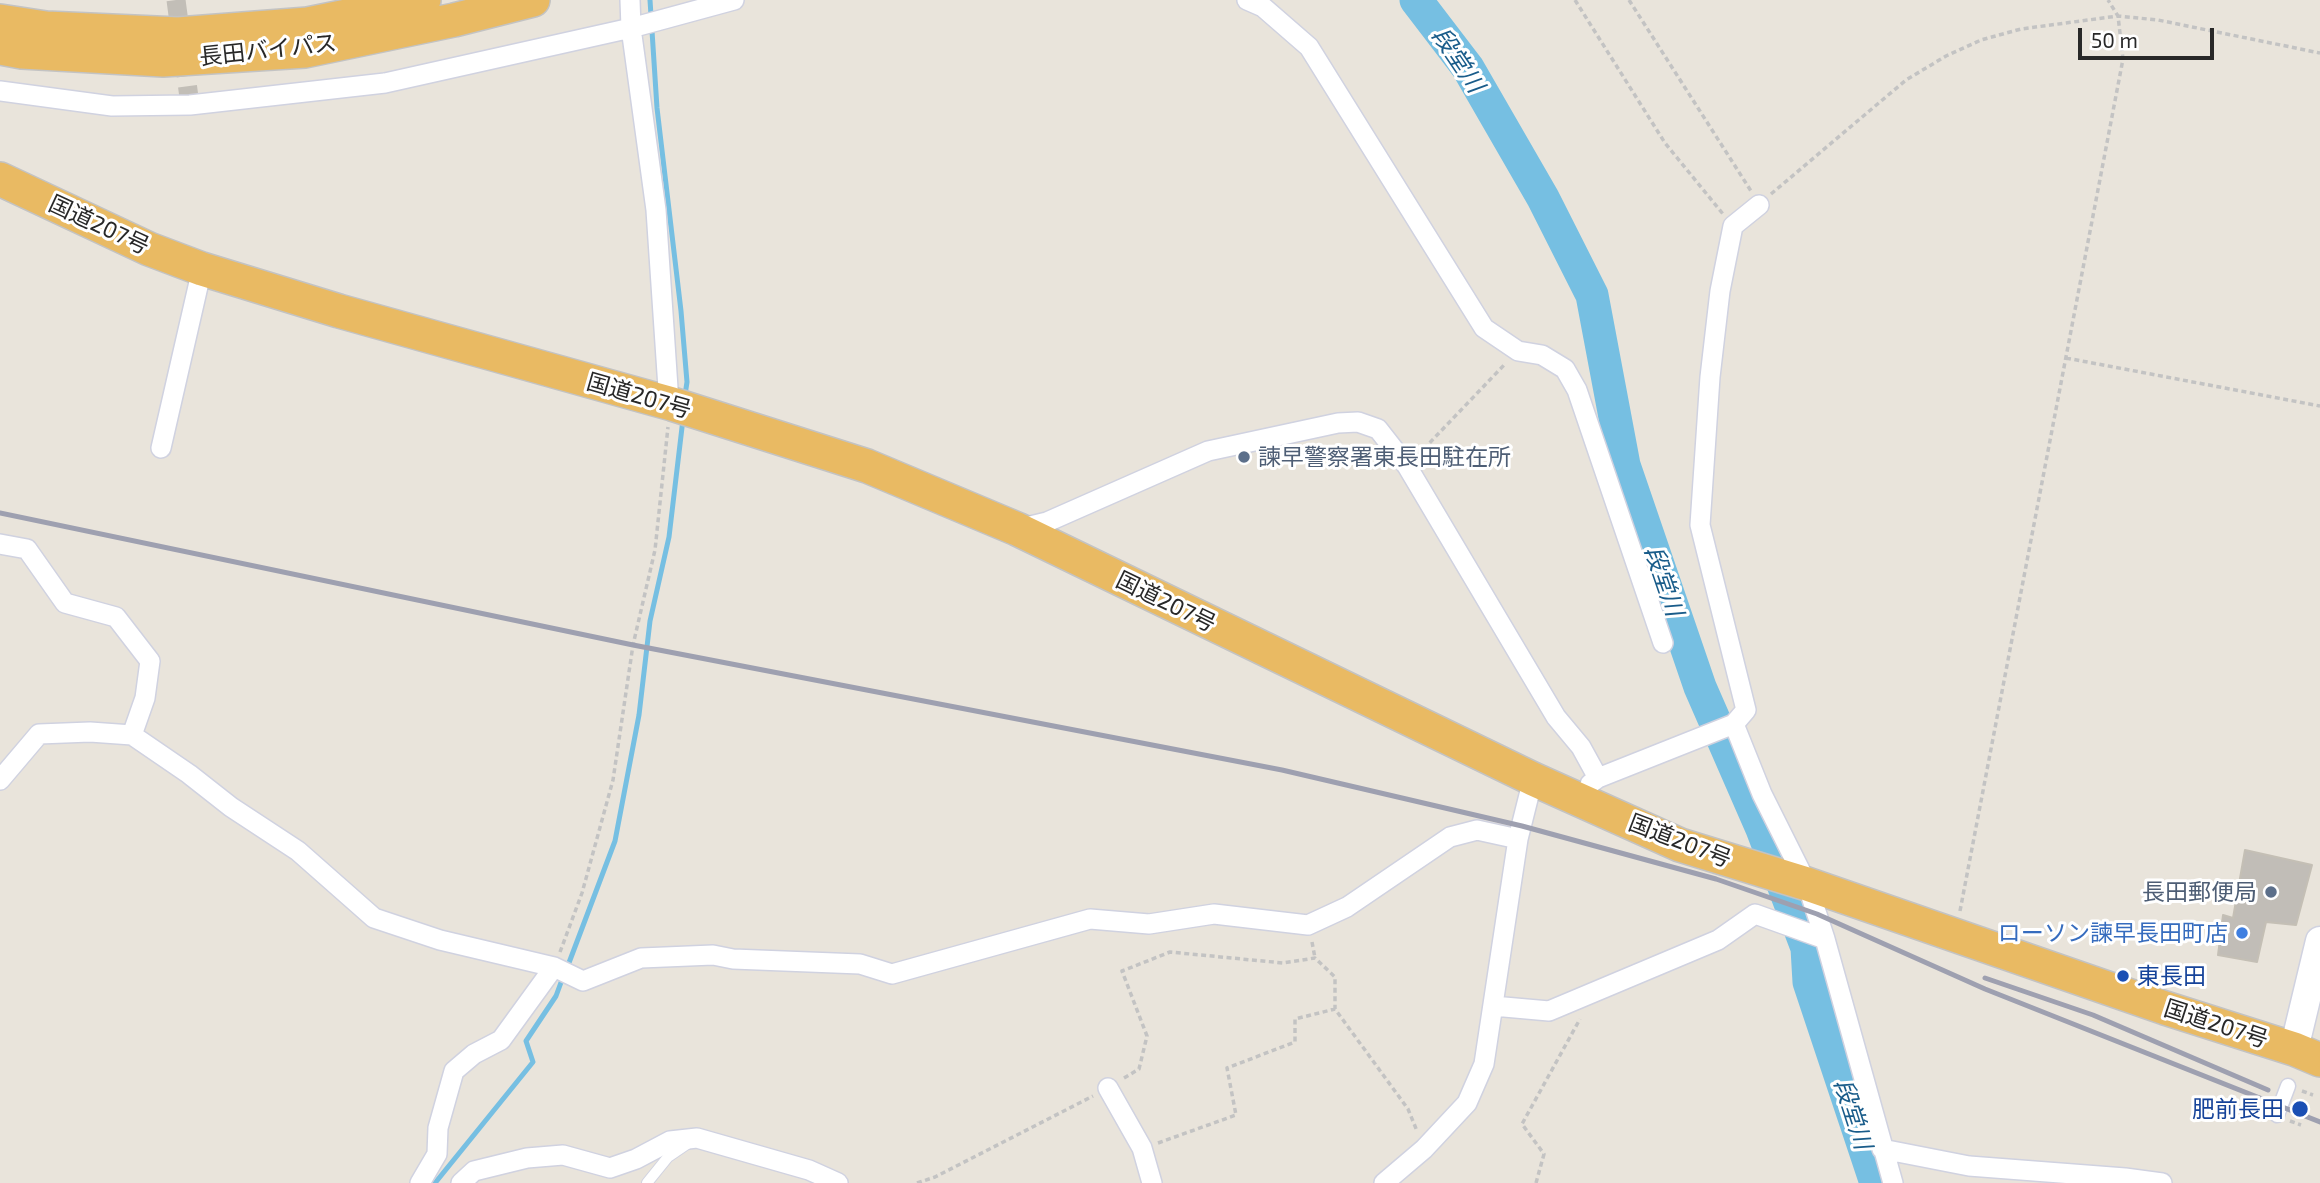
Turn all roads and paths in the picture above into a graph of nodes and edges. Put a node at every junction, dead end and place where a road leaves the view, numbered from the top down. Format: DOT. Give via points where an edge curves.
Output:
graph roads {
  1 [pos="424,0"];
  2 [pos="533,0"];
  3 [pos="630,0"];
  4 [pos="734,0"];
  5 [pos="1575,0"];
  6 [pos="1629,0"];
  7 [pos="2108,0"];
  8 [pos="1256,2"];
  9 [pos="675,10"];
  10 [pos="2118,16"];
  11 [pos="0,21"];
  12 [pos="636,26"];
  13 [pos="0,48"];
  14 [pos="2320,53"];
  15 [pos="0,92"];
  16 [pos="0,179"];
  17 [pos="1759,205"];
  18 [pos="1733,226"];
  19 [pos="202,269"];
  20 [pos="1518,351"];
  21 [pos="2066,358"];
  22 [pos="679,406"];
  23 [pos="2320,406"];
  24 [pos="161,448"];
  25 [pos="1407,466"];
  26 [pos="1017,529"];
  27 [pos="0,544"];
  28 [pos="1663,643"];
  29 [pos="1734,724"];
  30 [pos="132,735"];
  31 [pos="1532,779"];
  32 [pos="0,780"];
  33 [pos="1585,788"];
  34 [pos="1518,839"];
  35 [pos="1803,883"];
  36 [pos="1955,937"];
  37 [pos="1824,939"];
  38 [pos="2320,941"];
  39 [pos="555,968"];
  40 [pos="1599,990"];
  41 [pos="1493,1006"];
  42 [pos="1335,1009"];
  43 [pos="2307,1054"];
  44 [pos="2288,1086"];
  45 [pos="1108,1088"];
  46 [pos="2277,1115"];
  47 [pos="696,1138"];
  48 [pos="1142,1149"];
  49 [pos="1424,1149"];
  50 [pos="1882,1149"];
  51 [pos="425,1183"];
  52 [pos="461,1183"];
  53 [pos="647,1183"];
  54 [pos="838,1183"];
  55 [pos="917,1183"];
  56 [pos="1152,1183"];
  57 [pos="1384,1183"];
  58 [pos="1536,1183"];
  59 [pos="1892,1183"];
  60 [pos="2162,1183"];
  1 -- 11 [label="highway, 長田バイパス" via="307,23 178,34 46,28"];
  2 -- 13 [label="highway, 長田バイパス" via="305,51 163,60"];
  3 -- 12 [label="street"];
  4 -- 9 [label="street"];
  5 -- 18 [label="path" via="1665,143"];
  6 -- 17 [label="path"];
  7 -- 10 [label="path"];
  8 -- 20 [label="street" via="1309,47 1484,328"];
  9 -- 12 [label="street"];
  10 -- 14 [label="path"];
  10 -- 17 [label="path" via="2021,29 1946,56 1906,80"];
  10 -- 21 [label="path" via="2123,59"];
  12 -- 15 [label="street" via="385,83 190,105 112,106"];
  12 -- 22 [label="street"];
  16 -- 19 [label="highway, 国道207号"];
  17 -- 18 [label="street"];
  18 -- 29 [label="street" via="1710,377 1700,525 1746,710"];
  19 -- 22 [label="highway, 国道207号" via="339,312"];
  19 -- 24 [label="street"];
  20 -- 25 [label="path"];
  20 -- 28 [label="street" via="1542,355 1565,369 1577,390"];
  21 -- 23 [label="path"];
  21 -- 36 [label="path"];
  22 -- 26 [label="highway, 国道207号" via="867,466"];
  22 -- 39 [label="path" via="668,432 654,550 632,645 613,780 582,893"];
  25 -- 26 [label="street" via="1378,429 1358,422 1338,423 1209,452 1047,522"];
  25 -- 33 [label="street" via="1556,717 1581,747"];
  26 -- 31 [label="highway, 国道207号"];
  27 -- 30 [label="street" via="27,549 65,603 116,617 150,661 145,698"];
  29 -- 33 [label="street"];
  29 -- 35 [label="street"];
  30 -- 32 [label="street" via="39,734"];
  30 -- 39 [label="street" via="298,851 374,918 440,940"];
  31 -- 33 [label="highway, 国道207号"];
  31 -- 34 [label="street"];
  33 -- 35 [label="highway, 国道207号" via="1680,845"];
  34 -- 39 [label="street" via="1477,830 1450,837 1347,907 1308,925 1214,914 1149,924 1090,919 892,974 860,964 713,955 641,958 583,981"];
  34 -- 41 [label="street"];
  35 -- 36 [label="highway, 国道207号"];
  35 -- 37 [label="street"];
  36 -- 43 [label="highway, 国道207号"];
  37 -- 40 [label="street" via="1755,914 1718,940"];
  37 -- 50 [label="street"];
  38 -- 43 [label="main road"];
  39 -- 51 [label="street" via="501,1040 454,1071 438,1128 437,1154"];
  40 -- 41 [label="street" via="1549,1011"];
  40 -- 58 [label="path" via="1522,1124 1544,1154"];
  41 -- 49 [label="street" via="1484,1064 1467,1103"];
  42 -- 45 [label="path" via="1335,976 1315,957 1283,963 1170,952 1122,971 1147,1036 1139,1069"];
  42 -- 48 [label="path" via="1295,1019 1295,1042 1227,1068 1236,1115"];
  42 -- 49 [label="path" via="1408,1109"];
  44 -- 46 [label="street"];
  45 -- 48 [label="street"];
  45 -- 55 [label="path"];
  47 -- 52 [label="street" via="670,1141 610,1168 563,1155 527,1158 474,1171"];
  47 -- 53 [label="lane" via="668,1157"];
  47 -- 54 [label="street" via="809,1170"];
  48 -- 56 [label="street"];
  49 -- 57 [label="street"];
  50 -- 59 [label="street"];
  50 -- 60 [label="street" via="1969,1166"];
}
